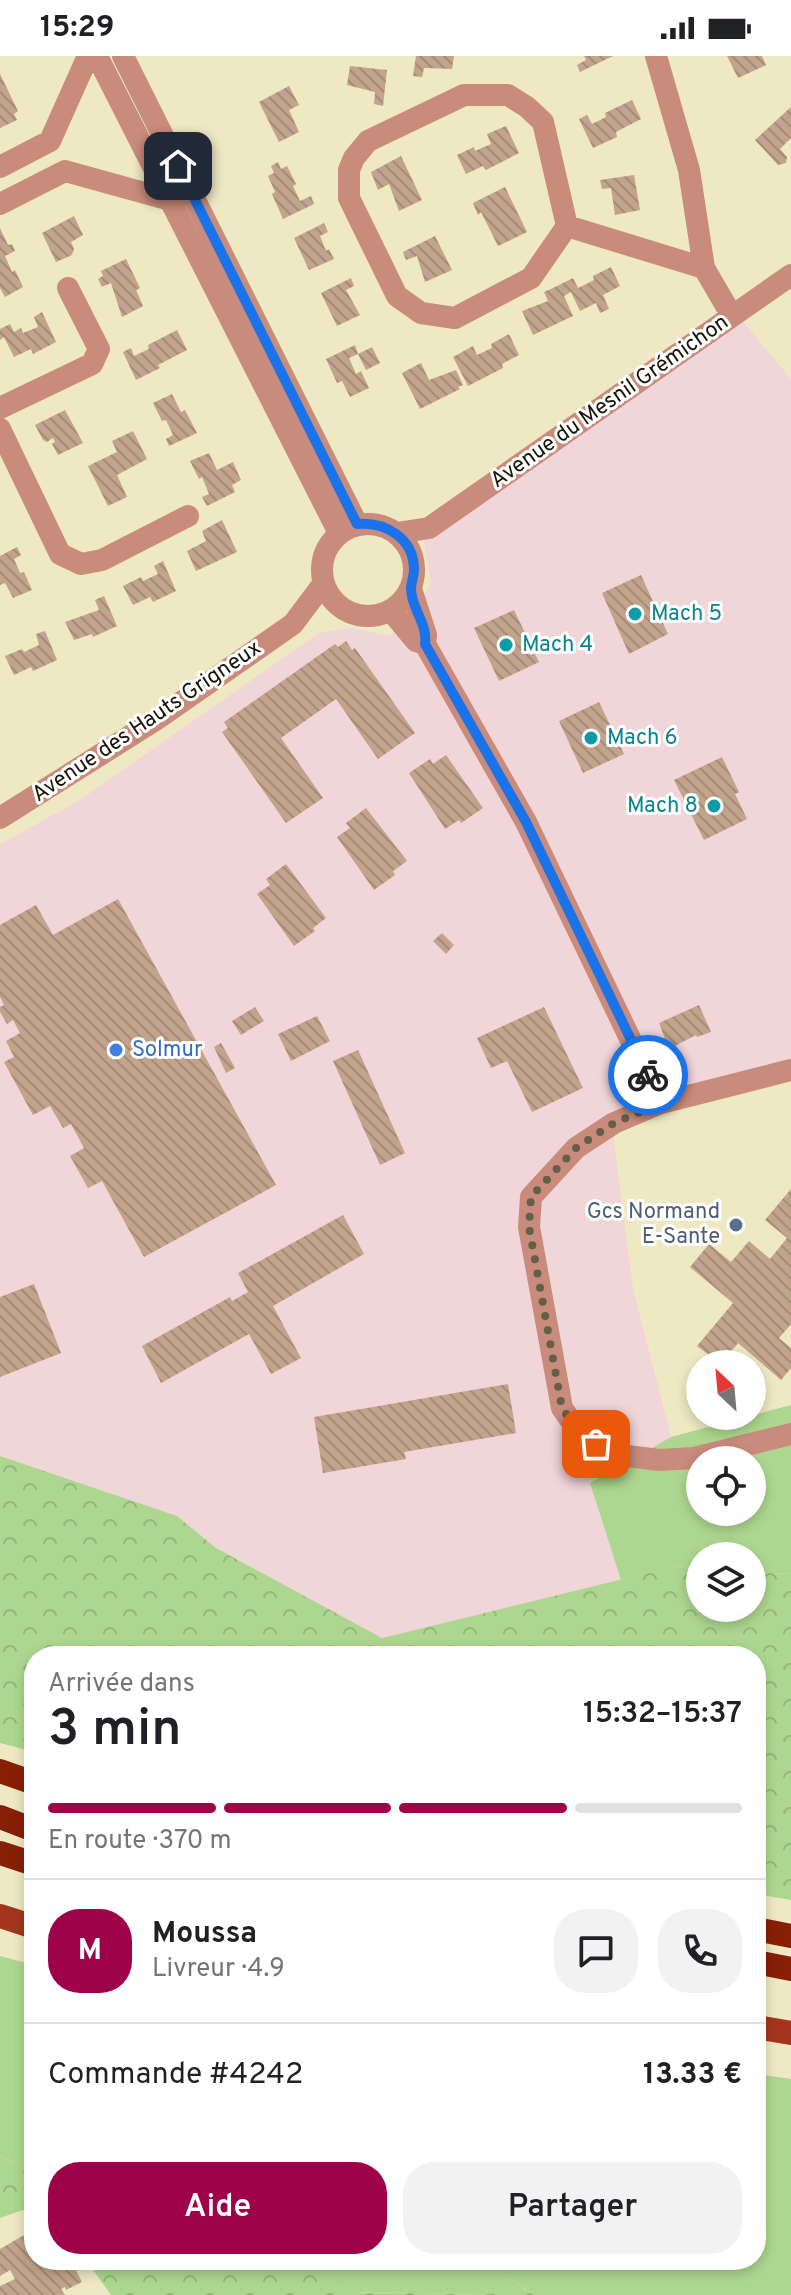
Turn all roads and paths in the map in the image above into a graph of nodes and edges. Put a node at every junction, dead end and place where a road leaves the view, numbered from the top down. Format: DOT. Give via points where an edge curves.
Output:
graph roads {
  1 [pos="88,56"];
  2 [pos="97,56"];
  3 [pos="123,56"];
  4 [pos="656,56"];
  5 [pos="50,141"];
  6 [pos="0,167"];
  7 [pos="65,171"];
  8 [pos="180,195"];
  9 [pos="0,204"];
  10 [pos="567,226"];
  11 [pos="704,268"];
  12 [pos="791,275"];
  13 [pos="68,288"];
  14 [pos="732,316"];
  15 [pos="0,408"];
  16 [pos="0,429"];
  17 [pos="188,516"];
  18 [pos="348,528"];
  19 [pos="429,528"];
  20 [pos="397,533"];
  21 [pos="414,560"];
  22 [pos="323,584"];
  23 [pos="411,589"];
  24 [pos="391,611"];
  25 [pos="349,613"];
  26 [pos="293,624"];
  27 [pos="425,644"];
  28 [pos="0,818"];
  29 [pos="791,1070"];
  30 [pos="661,1103"];
  31 [pos="791,1434"];
  32 [pos="0,1771"];
  33 [pos="24,1779"];
  34 [pos="0,1817"];
  35 [pos="24,1826"];
  36 [pos="0,1853"];
  37 [pos="24,1861"];
  38 [pos="0,1916"];
  39 [pos="24,1924"];
  40 [pos="766,1931"];
  41 [pos="791,1936"];
  42 [pos="766,1964"];
  43 [pos="791,1969"];
  44 [pos="766,2029"];
  45 [pos="791,2033"];
  1 -- 5 [label="street"];
  2 -- 8 [label="street"];
  3 -- 8 [label="street"];
  4 -- 11 [label="street" via="689,170"];
  5 -- 6 [label="street"];
  5 -- 7 [label="street"];
  7 -- 8 [label="street"];
  7 -- 9 [label="street"];
  8 -- 18 [label="street"];
  10 -- 10 [label="street" via="543,122 508,95 464,95 368,141 349,170 349,198 397,296 421,313 455,318 531,278"];
  10 -- 11 [label="street"];
  11 -- 14 [label="street"];
  12 -- 14 [label="street, Avenue du Mesnil Grémichon"];
  13 -- 15 [label="street" via="99,349 92,364"];
  14 -- 19 [label="street, Avenue du Mesnil Grémichon"];
  16 -- 17 [label="street" via="60,554 81,564 102,560"];
  18 -- 20 [label="street" via="382,526"];
  18 -- 22 [label="street" via="328,545 321,568"];
  19 -- 20 [label="street, Avenue du Mesnil Grémichon"];
  19 -- 21 [label="street, Avenue du Mesnil Grémichon"];
  20 -- 21 [label="street"];
  21 -- 23 [label="street"];
  22 -- 25 [label="street"];
  22 -- 26 [label="street, Avenue des Hauts Grigneux"];
  23 -- 24 [label="street"];
  23 -- 27 [label="street"];
  24 -- 25 [label="street" via="361,617"];
  24 -- 27 [label="street" via="416,641"];
  25 -- 26 [label="street, Avenue des Hauts Grigneux"];
  26 -- 28 [label="street, Avenue des Hauts Grigneux" via="157,719"];
  27 -- 30 [label="street" via="526,822"];
  29 -- 30 [label="street"];
  30 -- 31 [label="street" via="614,1123 576,1148 531,1197 529,1227 562,1408 580,1434 612,1454 659,1460 694,1458"];
  32 -- 33 [label="highway"];
  34 -- 35 [label="highway"];
  36 -- 37 [label="highway"];
  38 -- 39 [label="main road"];
  40 -- 41 [label="highway"];
  42 -- 43 [label="highway"];
  44 -- 45 [label="main road"];
}
